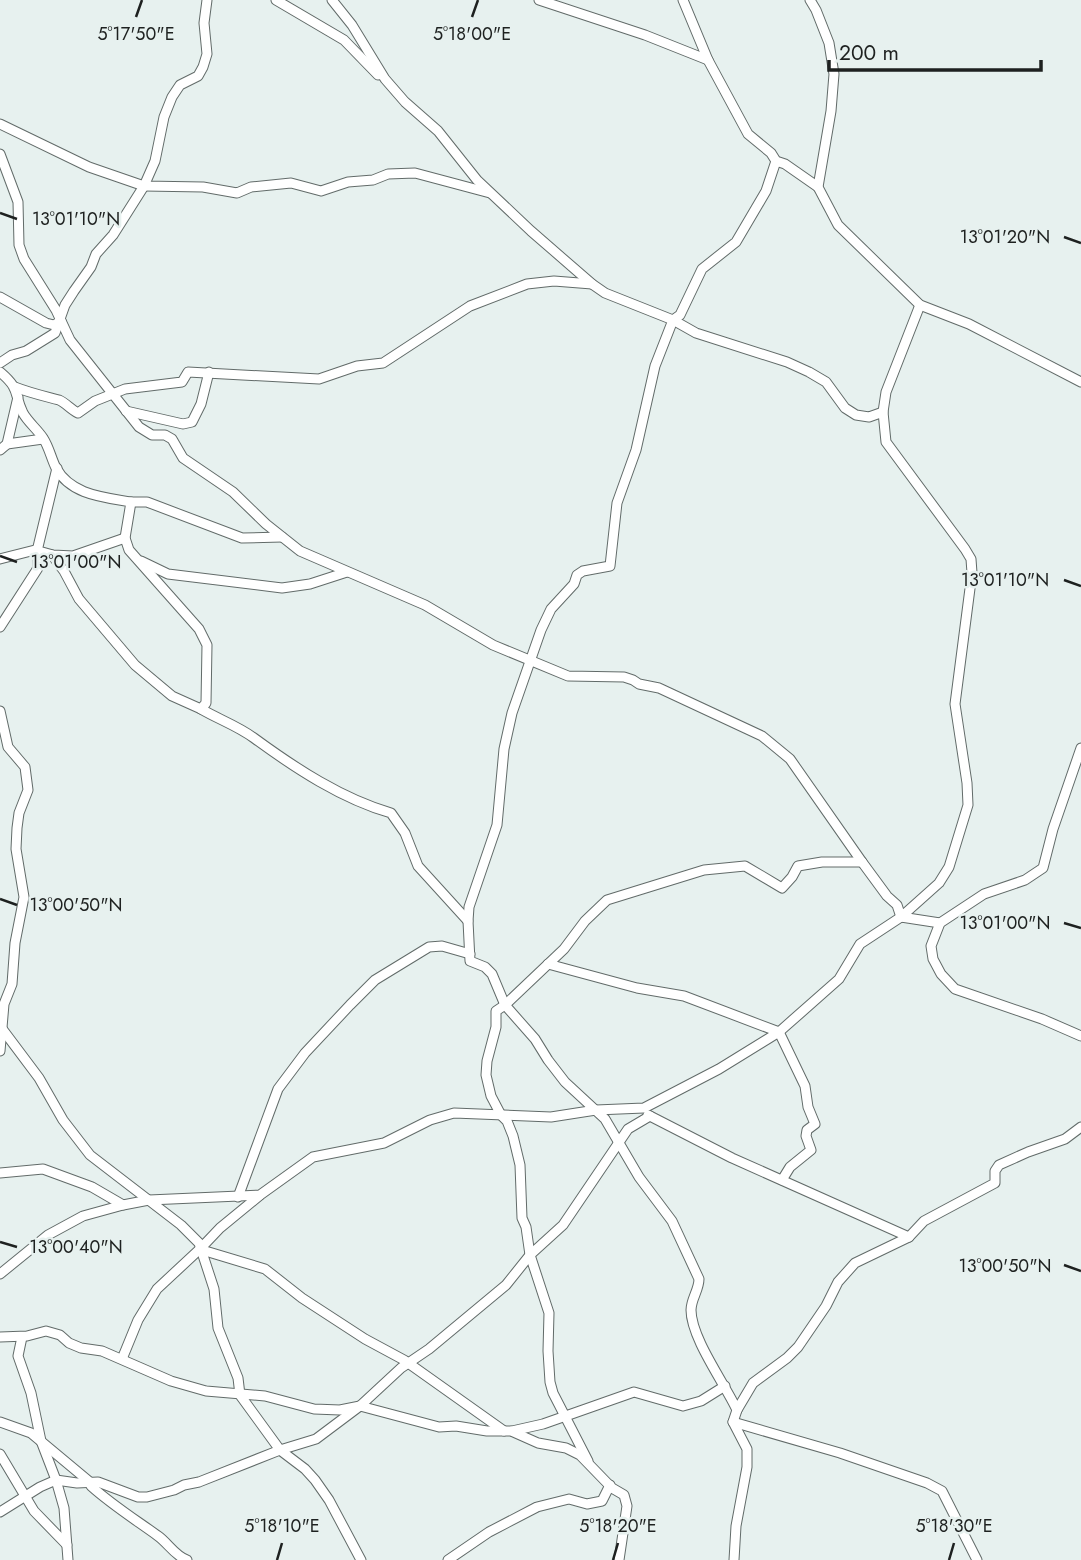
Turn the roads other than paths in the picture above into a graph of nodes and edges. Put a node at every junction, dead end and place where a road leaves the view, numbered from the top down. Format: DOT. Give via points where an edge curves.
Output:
graph roads {
  1 [pos="207,0"];
  2 [pos="276,0"];
  3 [pos="332,0"];
  4 [pos="539,0"];
  5 [pos="683,0"];
  6 [pos="810,0"];
  7 [pos="708,60"];
  8 [pos="384,79"];
  9 [pos="0,124"];
  10 [pos="0,155"];
  11 [pos="776,161"];
  12 [pos="144,186"];
  13 [pos="818,187"];
  14 [pos="492,193"];
  15 [pos="592,284"];
  16 [pos="0,297"];
  17 [pos="920,305"];
  18 [pos="673,320"];
  19 [pos="61,321"];
  20 [pos="0,363"];
  21 [pos="0,372"];
  22 [pos="209,372"];
  23 [pos="1081,382"];
  24 [pos="17,391"];
  25 [pos="111,394"];
  26 [pos="125,410"];
  27 [pos="883,412"];
  28 [pos="43,439"];
  29 [pos="3,447"];
  30 [pos="57,468"];
  31 [pos="131,502"];
  32 [pos="282,537"];
  33 [pos="125,538"];
  34 [pos="37,551"];
  35 [pos="52,555"];
  36 [pos="0,559"];
  37 [pos="139,560"];
  38 [pos="347,572"];
  39 [pos="0,626"];
  40 [pos="530,660"];
  41 [pos="201,709"];
  42 [pos="0,711"];
  43 [pos="1081,748"];
  44 [pos="862,862"];
  45 [pos="901,917"];
  46 [pos="468,921"];
  47 [pos="940,923"];
  48 [pos="470,954"];
  49 [pos="548,964"];
  50 [pos="505,1005"];
  51 [pos="2,1029"];
  52 [pos="779,1031"];
  53 [pos="1081,1036"];
  54 [pos="0,1051"];
  55 [pos="638,1109"];
  56 [pos="596,1110"];
  57 [pos="500,1115"];
  58 [pos="650,1116"];
  59 [pos="1081,1127"];
  60 [pos="618,1141"];
  61 [pos="0,1173"];
  62 [pos="782,1180"];
  63 [pos="260,1195"];
  64 [pos="238,1197"];
  65 [pos="149,1200"];
  66 [pos="123,1205"];
  67 [pos="909,1237"];
  68 [pos="202,1249"];
  69 [pos="530,1255"];
  70 [pos="0,1273"];
  71 [pos="0,1337"];
  72 [pos="22,1337"];
  73 [pos="122,1359"];
  74 [pos="407,1364"];
  75 [pos="725,1386"];
  76 [pos="240,1395"];
  77 [pos="360,1406"];
  78 [pos="737,1410"];
  79 [pos="565,1415"];
  80 [pos="0,1422"];
  81 [pos="733,1422"];
  82 [pos="507,1431"];
  83 [pos="41,1441"];
  84 [pos="279,1450"];
  85 [pos="0,1454"];
  86 [pos="588,1461"];
  87 [pos="57,1480"];
  88 [pos="92,1483"];
  89 [pos="610,1485"];
  90 [pos="25,1497"];
  91 [pos="0,1513"];
  92 [pos="67,1545"];
  93 [pos="68,1560"];
  94 [pos="187,1560"];
  95 [pos="361,1560"];
  96 [pos="449,1560"];
  97 [pos="619,1560"];
  98 [pos="734,1560"];
  99 [pos="977,1560"];
  1 -- 12 [label="street" via="203,67 172,97"];
  2 -- 8 [label="street" via="344,40"];
  3 -- 8 [label="street"];
  4 -- 7 [label="street"];
  5 -- 7 [label="street"];
  6 -- 13 [label="street" via="829,43 834,74"];
  7 -- 11 [label="street" via="748,134"];
  8 -- 14 [label="street"];
  9 -- 12 [label="street" via="89,167"];
  10 -- 19 [label="street" via="18,202 23,259"];
  11 -- 13 [label="street"];
  11 -- 18 [label="street" via="766,191 736,242 702,269 680,315"];
  12 -- 14 [label="street" via="237,193 291,183 321,191 388,174 415,173"];
  12 -- 19 [label="street" via="96,254 65,305"];
  13 -- 17 [label="street" via="838,225"];
  14 -- 15 [label="street"];
  15 -- 18 [label="street"];
  15 -- 22 [label="street" via="527,284 470,306 383,363 319,379"];
  16 -- 19 [label="street" via="46,323"];
  17 -- 23 [label="street" via="969,324"];
  17 -- 27 [label="street" via="886,392"];
  18 -- 27 [label="street" via="696,333 809,372 826,382 856,415"];
  18 -- 40 [label="street" via="655,366 636,450 617,503 610,566 577,575 551,609"];
  19 -- 20 [label="street" via="55,333"];
  19 -- 25 [label="street"];
  21 -- 24 [label="street"];
  22 -- 25 [label="street" via="188,372 181,382 171,385"];
  22 -- 26 [label="street" via="192,422 183,424"];
  24 -- 25 [label="street" via="62,401 78,412"];
  24 -- 28 [label="street" via="23,412"];
  24 -- 29 [label="street"];
  25 -- 26 [label="street"];
  26 -- 32 [label="street" via="139,428 172,439 183,458 233,492"];
  27 -- 45 [label="street" via="886,442 965,549 972,573 955,704 968,806 949,867 939,883"];
  28 -- 29 [label="street"];
  28 -- 30 [label="street"];
  30 -- 31 [label="street" via="76,489"];
  30 -- 34 [label="street"];
  31 -- 32 [label="street" via="147,502 242,538"];
  31 -- 33 [label="street"];
  32 -- 38 [label="street" via="300,551"];
  33 -- 35 [label="street" via="73,556"];
  33 -- 37 [label="street"];
  34 -- 35 [label="street"];
  34 -- 36 [label="street"];
  34 -- 39 [label="street" via="38,568"];
  35 -- 41 [label="street" via="79,599 135,665 172,696"];
  37 -- 38 [label="street" via="168,574 282,589"];
  37 -- 41 [label="street" via="199,629 207,645 206,703"];
  38 -- 40 [label="street" via="425,605 493,645"];
  40 -- 44 [label="street" via="568,676 624,677 659,688 762,736 790,759"];
  40 -- 46 [label="street" via="508,727 497,825"];
  41 -- 46 [label="street" via="362,805 391,813 418,866"];
  42 -- 51 [label="street" via="8,747 25,767 28,790 19,813 16,849 24,897"];
  43 -- 47 [label="street" via="1043,868 1025,880 984,894"];
  44 -- 45 [label="street" via="897,905"];
  44 -- 49 [label="street" via="798,866 782,888 745,866 704,870 637,890 607,900"];
  45 -- 47 [label="street"];
  45 -- 52 [label="street" via="860,944 839,979"];
  46 -- 48 [label="street"];
  47 -- 53 [label="street" via="931,946 933,960 955,989"];
  48 -- 50 [label="street" via="470,961 492,974"];
  48 -- 64 [label="street" via="429,947 375,980 304,1053 278,1089"];
  49 -- 50 [label="street"];
  49 -- 52 [label="street" via="684,996"];
  50 -- 56 [label="street" via="565,1082"];
  50 -- 57 [label="street" via="496,1011 486,1075"];
  51 -- 54 [label="street"];
  51 -- 65 [label="street" via="90,1155"];
  52 -- 55 [label="street" via="719,1069"];
  52 -- 62 [label="street" via="805,1086 815,1124 807,1129 811,1150"];
  55 -- 56 [label="street"];
  55 -- 58 [label="street"];
  56 -- 57 [label="street" via="551,1117"];
  56 -- 60 [label="street"];
  57 -- 63 [label="street" via="442,1115 384,1143 313,1157"];
  57 -- 69 [label="street" via="513,1136 520,1165 522,1218"];
  58 -- 60 [label="street"];
  58 -- 62 [label="street"];
  59 -- 67 [label="street" via="1065,1139 999,1165 995,1183 924,1221"];
  60 -- 69 [label="street" via="563,1225"];
  60 -- 75 [label="street" via="672,1221 697,1270 693,1320"];
  61 -- 66 [label="street" via="43,1169 92,1187"];
  62 -- 67 [label="street"];
  63 -- 64 [label="street"];
  63 -- 68 [label="street"];
  64 -- 65 [label="street"];
  65 -- 66 [label="street"];
  65 -- 68 [label="street"];
  66 -- 70 [label="street" via="83,1216 48,1234"];
  67 -- 78 [label="street" via="846,1271 798,1347 753,1383"];
  68 -- 73 [label="street" via="157,1289"];
  68 -- 74 [label="street" via="265,1269 302,1298"];
  68 -- 76 [label="street" via="214,1289 218,1328"];
  69 -- 74 [label="street" via="506,1285"];
  69 -- 79 [label="street" via="550,1314 550,1382"];
  71 -- 72 [label="street"];
  72 -- 73 [label="street" via="46,1331 81,1348"];
  72 -- 83 [label="street" via="18,1356"];
  73 -- 76 [label="street" via="188,1387"];
  74 -- 77 [label="street"];
  74 -- 82 [label="street"];
  75 -- 78 [label="street"];
  75 -- 79 [label="street" via="683,1406 634,1392"];
  76 -- 77 [label="street" via="265,1396 314,1409"];
  76 -- 84 [label="street"];
  77 -- 82 [label="street" via="439,1427"];
  77 -- 84 [label="street" via="316,1439"];
  78 -- 81 [label="street"];
  79 -- 82 [label="street"];
  79 -- 86 [label="street"];
  80 -- 83 [label="street"];
  81 -- 98 [label="street" via="747,1449"];
  81 -- 99 [label="street" via="840,1453 942,1491"];
  82 -- 86 [label="street" via="566,1448"];
  83 -- 87 [label="street"];
  83 -- 88 [label="street"];
  84 -- 88 [label="street" via="199,1482 146,1497"];
  84 -- 95 [label="street" via="315,1480"];
  85 -- 90 [label="street"];
  86 -- 89 [label="street"];
  87 -- 88 [label="street"];
  87 -- 90 [label="street"];
  87 -- 92 [label="street"];
  88 -- 94 [label="street"];
  89 -- 96 [label="street" via="602,1501 587,1504 569,1499 527,1511"];
  89 -- 97 [label="street" via="624,1495 627,1506"];
  90 -- 91 [label="street"];
  90 -- 92 [label="street"];
  92 -- 93 [label="street"];
}
